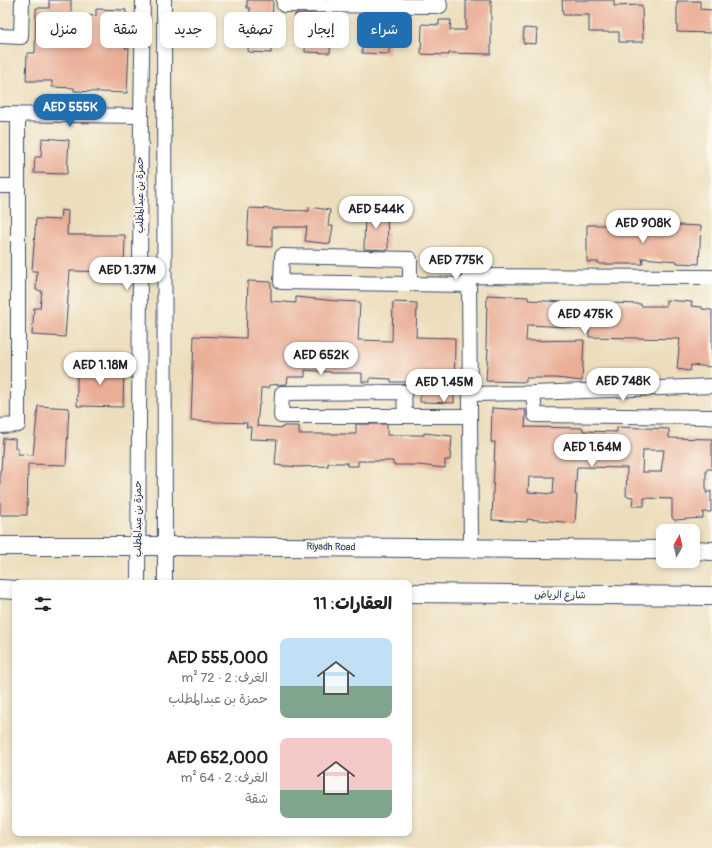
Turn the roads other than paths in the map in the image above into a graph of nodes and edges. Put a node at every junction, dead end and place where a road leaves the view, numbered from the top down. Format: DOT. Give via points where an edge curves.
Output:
graph roads {
  1 [pos="22,0"];
  2 [pos="143,0"];
  3 [pos="164,0"];
  4 [pos="284,0"];
  5 [pos="439,0"];
  6 [pos="0,36"];
  7 [pos="0,114"];
  8 [pos="18,114"];
  9 [pos="140,116"];
  10 [pos="0,186"];
  11 [pos="18,186"];
  12 [pos="712,277"];
  13 [pos="410,284"];
  14 [pos="468,285"];
  15 [pos="712,386"];
  16 [pos="533,393"];
  17 [pos="470,394"];
  18 [pos="405,416"];
  19 [pos="470,416"];
  20 [pos="712,417"];
  21 [pos="0,426"];
  22 [pos="0,546"];
  23 [pos="138,546"];
  24 [pos="165,546"];
  25 [pos="471,549"];
  26 [pos="656,550"];
  27 [pos="700,550"];
  28 [pos="712,550"];
  29 [pos="138,580"];
  30 [pos="165,580"];
  31 [pos="0,590"];
  32 [pos="12,590"];
  33 [pos="412,593"];
  34 [pos="712,596"];
  1 -- 6 [label="street" via="21,37"];
  2 -- 9 [label="street, حمزة بن عبدالمطلب"];
  3 -- 24 [label="street"];
  4 -- 5 [label="street" via="284,5 440,6"];
  7 -- 8 [label="street"];
  8 -- 9 [label="street"];
  8 -- 11 [label="street"];
  9 -- 23 [label="street, حمزة بن عبدالمطلب"];
  10 -- 11 [label="street"];
  11 -- 21 [label="street" via="18,425"];
  12 -- 14 [label="street" via="469,276"];
  13 -- 13 [label="street" via="281,282 282,256 410,259"];
  13 -- 14 [label="street"];
  14 -- 17 [label="street"];
  15 -- 16 [label="street"];
  16 -- 17 [label="street"];
  16 -- 20 [label="street" via="535,415"];
  17 -- 19 [label="street"];
  18 -- 18 [label="street" via="282,416 282,393 404,392"];
  18 -- 19 [label="street"];
  19 -- 25 [label="street"];
  22 -- 23 [label="main road, Riyadh Road"];
  23 -- 24 [label="main road, Riyadh Road"];
  23 -- 29 [label="street, حمزة بن عبدالمطلب"];
  24 -- 25 [label="main road, Riyadh Road"];
  24 -- 30 [label="street"];
  25 -- 26 [label="main road, Riyadh Road"];
  27 -- 28 [label="main road"];
  31 -- 32 [label="main road"];
  33 -- 34 [label="main road, شارع الرياض"];
}
